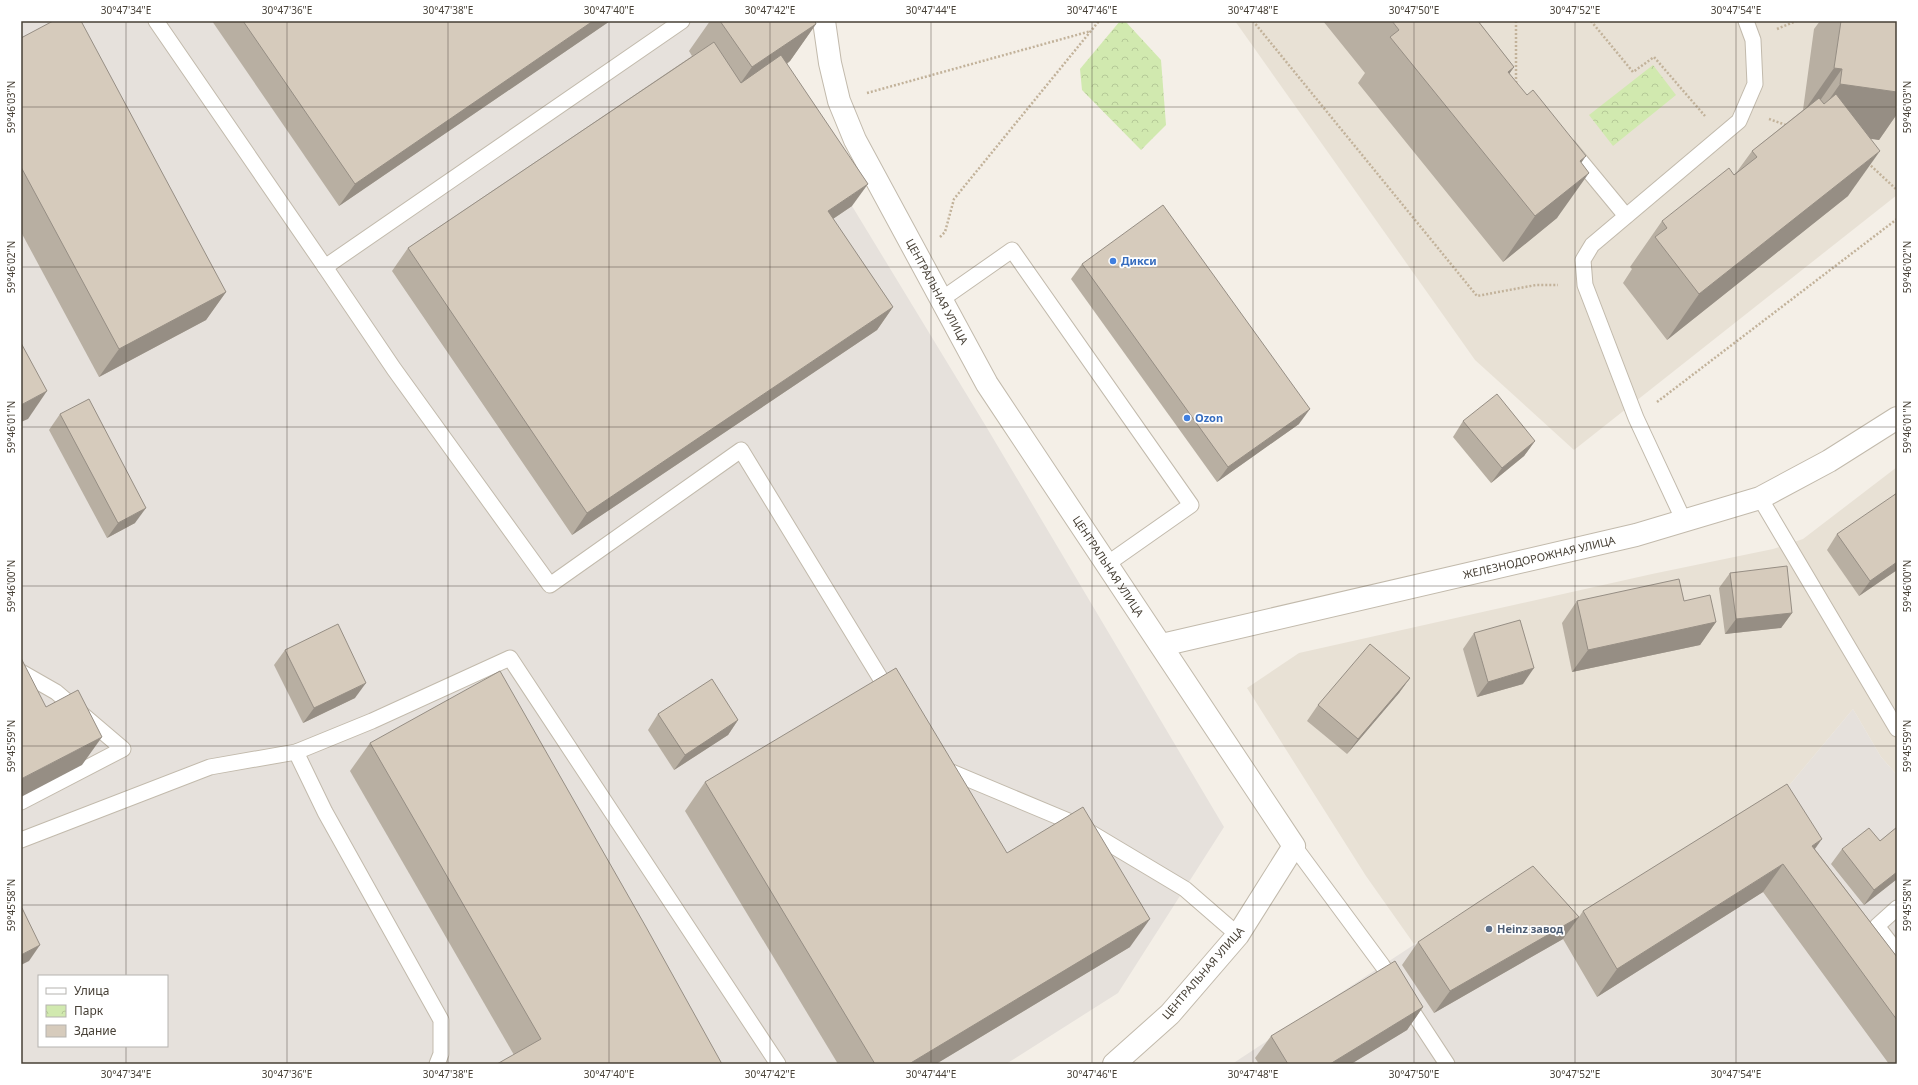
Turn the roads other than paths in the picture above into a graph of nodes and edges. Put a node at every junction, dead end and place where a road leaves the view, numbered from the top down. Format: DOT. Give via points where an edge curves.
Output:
graph roads {
  1 [pos="156,21"];
  2 [pos="682,21"];
  3 [pos="824,21"];
  4 [pos="1746,21"];
  5 [pos="1561,138"];
  6 [pos="1626,216"];
  7 [pos="325,266"];
  8 [pos="942,299"];
  9 [pos="1897,418"];
  10 [pos="1760,498"];
  11 [pos="1684,520"];
  12 [pos="1107,564"];
  13 [pos="1162,645"];
  14 [pos="21,672"];
  15 [pos="899,709"];
  16 [pos="1897,729"];
  17 [pos="296,752"];
  18 [pos="928,757"];
  19 [pos="21,802"];
  20 [pos="21,840"];
  21 [pos="1294,846"];
  22 [pos="1897,908"];
  23 [pos="1238,935"];
  24 [pos="1897,952"];
  25 [pos="437,1064"];
  26 [pos="778,1064"];
  27 [pos="1114,1064"];
  28 [pos="1447,1064"];
  1 -- 7 [label="lane"];
  2 -- 7 [label="lane"];
  3 -- 8 [label="street, ЦЕНТРАЛЬНАЯ УЛИЦА" via="839,101 855,140"];
  4 -- 6 [label="lane" via="1753,40 1755,84 1739,121"];
  5 -- 6 [label="lane"];
  6 -- 11 [label="lane" via="1592,245 1583,260 1585,285 1636,418"];
  7 -- 15 [label="lane" via="394,369 550,586 741,450"];
  8 -- 12 [label="street, ЦЕНТРАЛЬНАЯ УЛИЦА" via="987,384"];
  8 -- 12 [label="lane" via="1012,250 1191,505"];
  9 -- 10 [label="street, ЖЕЛЕЗНОДОРОЖНАЯ УЛИЦА" via="1829,461"];
  10 -- 11 [label="street, ЖЕЛЕЗНОДОРОЖНАЯ УЛИЦА"];
  10 -- 16 [label="lane"];
  11 -- 13 [label="street, ЖЕЛЕЗНОДОРОЖНАЯ УЛИЦА" via="1636,536"];
  12 -- 13 [label="street, ЦЕНТРАЛЬНАЯ УЛИЦА"];
  13 -- 21 [label="street, ЦЕНТРАЛЬНАЯ УЛИЦА"];
  14 -- 19 [label="lane" via="56,692 123,749"];
  17 -- 20 [label="lane" via="210,767"];
  17 -- 25 [label="lane" via="325,812 441,1020 441,1054"];
  17 -- 26 [label="lane" via="510,658"];
  18 -- 23 [label="lane" via="932,764 1078,824 1185,889"];
  21 -- 23 [label="street, ЦЕНТРАЛЬНАЯ УЛИЦА"];
  21 -- 28 [label="lane" via="1382,965"];
  22 -- 24 [label="lane" via="1877,926"];
  23 -- 27 [label="street, ЦЕНТРАЛЬНАЯ УЛИЦА" via="1170,1014"];
}
